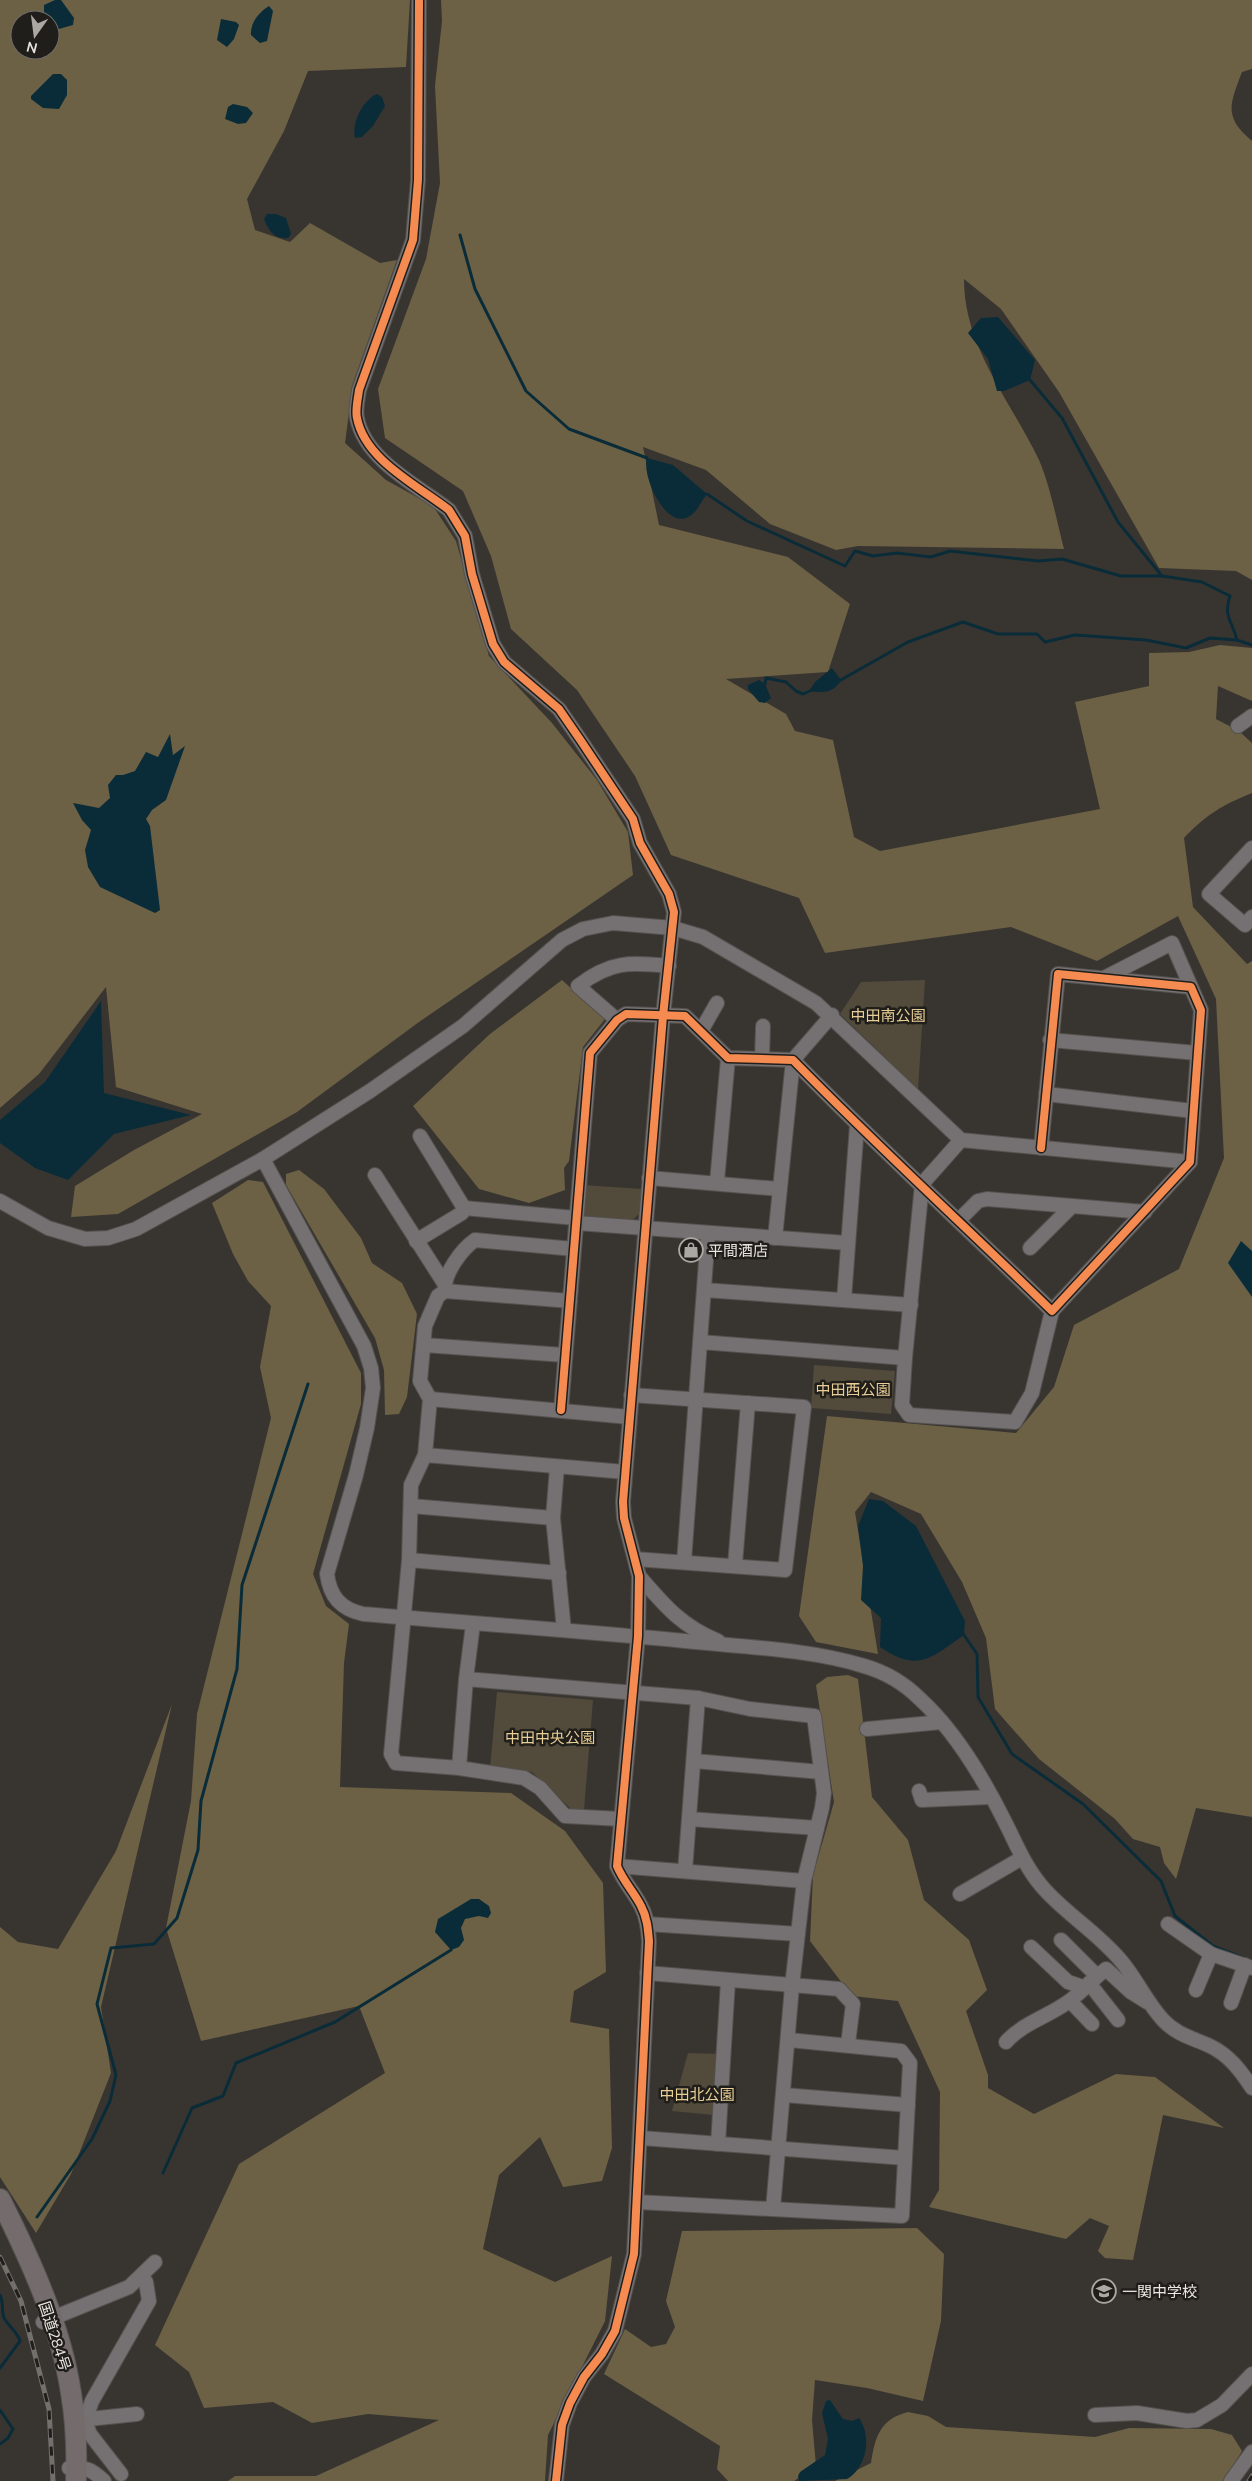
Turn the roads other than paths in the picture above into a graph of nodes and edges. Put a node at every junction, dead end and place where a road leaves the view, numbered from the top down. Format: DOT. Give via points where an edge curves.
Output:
graph roads {
  1 [pos="419,0"];
  2 [pos="1252,716"];
  3 [pos="1238,726"];
  4 [pos="1252,848"];
  5 [pos="1252,918"];
  6 [pos="672,928"];
  7 [pos="669,966"];
  8 [pos="1104,978"];
  9 [pos="1191,987"];
  10 [pos="717,1003"];
  11 [pos="832,1015"];
  12 [pos="663,1016"];
  13 [pos="617,1020"];
  14 [pos="763,1026"];
  15 [pos="701,1031"];
  16 [pos="1050,1040"];
  17 [pos="1197,1054"];
  18 [pos="728,1058"];
  19 [pos="762,1060"];
  20 [pos="793,1060"];
  21 [pos="1046,1094"];
  22 [pos="1194,1111"];
  23 [pos="857,1125"];
  24 [pos="420,1136"];
  25 [pos="961,1140"];
  26 [pos="1041,1148"];
  27 [pos="263,1159"];
  28 [pos="1190,1162"];
  29 [pos="375,1175"];
  30 [pos="649,1178"];
  31 [pos="717,1182"];
  32 [pos="922,1184"];
  33 [pos="780,1188"];
  34 [pos="0,1201"];
  35 [pos="1071,1207"];
  36 [pos="464,1208"];
  37 [pos="1145,1212"];
  38 [pos="576,1220"];
  39 [pos="959,1220"];
  40 [pos="646,1229"];
  41 [pos="708,1234"];
  42 [pos="775,1238"];
  43 [pos="416,1241"];
  44 [pos="848,1244"];
  45 [pos="1030,1248"];
  46 [pos="574,1249"];
  47 [pos="445,1287"];
  48 [pos="704,1290"];
  49 [pos="844,1300"];
  50 [pos="570,1301"];
  51 [pos="911,1305"];
  52 [pos="1052,1311"];
  53 [pos="700,1342"];
  54 [pos="424,1345"];
  55 [pos="564,1355"];
  56 [pos="905,1358"];
  57 [pos="631,1395"];
  58 [pos="430,1399"];
  59 [pos="696,1399"];
  60 [pos="748,1403"];
  61 [pos="561,1410"];
  62 [pos="629,1417"];
  63 [pos="425,1455"];
  64 [pos="558,1467"];
  65 [pos="625,1472"];
  66 [pos="411,1506"];
  67 [pos="553,1518"];
  68 [pos="635,1559"];
  69 [pos="409,1560"];
  70 [pos="684,1562"];
  71 [pos="735,1566"];
  72 [pos="558,1572"];
  73 [pos="639,1576"];
  74 [pos="404,1618"];
  75 [pos="473,1624"];
  76 [pos="564,1630"];
  77 [pos="638,1636"];
  78 [pos="731,1645"];
  79 [pos="466,1679"];
  80 [pos="632,1691"];
  81 [pos="698,1698"];
  82 [pos="942,1722"];
  83 [pos="867,1729"];
  84 [pos="694,1761"];
  85 [pos="459,1768"];
  86 [pos="821,1772"];
  87 [pos="919,1791"];
  88 [pos="990,1797"];
  89 [pos="689,1819"];
  90 [pos="621,1820"];
  91 [pos="817,1828"];
  92 [pos="1022,1858"];
  93 [pos="618,1866"];
  94 [pos="685,1871"];
  95 [pos="804,1881"];
  96 [pos="960,1894"];
  97 [pos="647,1924"];
  98 [pos="1168,1924"];
  99 [pos="798,1934"];
  100 [pos="1061,1940"];
  101 [pos="1030,1947"];
  102 [pos="1211,1954"];
  103 [pos="1248,1966"];
  104 [pos="647,1974"];
  105 [pos="728,1981"];
  106 [pos="1090,1982"];
  107 [pos="792,1986"];
  108 [pos="1196,1990"];
  109 [pos="1070,2001"];
  110 [pos="1231,2003"];
  111 [pos="1152,2006"];
  112 [pos="1118,2020"];
  113 [pos="1092,2024"];
  114 [pos="789,2040"];
  115 [pos="1006,2042"];
  116 [pos="848,2044"];
  117 [pos="1252,2088"];
  118 [pos="784,2095"];
  119 [pos="908,2105"];
  120 [pos="641,2138"];
  121 [pos="718,2144"];
  122 [pos="779,2149"];
  123 [pos="905,2158"];
  124 [pos="0,2199"];
  125 [pos="637,2202"];
  126 [pos="773,2209"];
  127 [pos="0,2218"];
  128 [pos="156,2262"];
  129 [pos="146,2282"];
  130 [pos="47,2320"];
  131 [pos="1252,2374"];
  132 [pos="137,2414"];
  133 [pos="1095,2414"];
  134 [pos="75,2422"];
  135 [pos="1252,2452"];
  136 [pos="121,2474"];
  137 [pos="72,2475"];
  138 [pos="104,2481"];
  139 [pos="556,2481"];
  140 [pos="1231,2481"];
  1 -- 6 [label="street" via="418,180 413,240 358,390 357,417 366,444 380,459 449,510 457,521 464,536 493,644 504,662 558,710 633,819 640,843 669,894 674,912"];
  2 -- 3 [label="street"];
  4 -- 5 [label="street" via="1209,894 1245,925"];
  6 -- 7 [label="street"];
  6 -- 11 [label="street" via="715,943"];
  6 -- 27 [label="street" via="613,923 583,929 562,940 463,1026 370,1091"];
  7 -- 12 [label="street"];
  7 -- 13 [label="street" via="635,963 613,966 596,972 578,986"];
  8 -- 9 [label="street"];
  8 -- 9 [label="street" via="1172,943"];
  8 -- 16 [label="street" via="1058,974"];
  9 -- 17 [label="street" via="1201,1010"];
  10 -- 15 [label="street"];
  11 -- 20 [label="street"];
  11 -- 25 [label="street"];
  12 -- 13 [label="street" via="626,1014"];
  12 -- 15 [label="street" via="685,1016"];
  12 -- 30 [label="street"];
  13 -- 38 [label="street" via="590,1053"];
  14 -- 19 [label="street"];
  15 -- 18 [label="street"];
  16 -- 17 [label="street"];
  16 -- 21 [label="street"];
  17 -- 22 [label="street"];
  18 -- 19 [label="street"];
  18 -- 31 [label="street"];
  19 -- 20 [label="street"];
  20 -- 23 [label="street"];
  20 -- 33 [label="street"];
  21 -- 22 [label="street"];
  21 -- 26 [label="street"];
  22 -- 28 [label="street"];
  23 -- 32 [label="street"];
  23 -- 44 [label="street"];
  24 -- 36 [label="street"];
  25 -- 26 [label="street"];
  25 -- 32 [label="street"];
  26 -- 28 [label="street"];
  27 -- 34 [label="street" via="136,1229 108,1238 70,1236 48,1228"];
  27 -- 74 [label="street" via="364,1346 371,1368 373,1388 367,1428 327,1574 328,1583 338,1604 349,1611"];
  28 -- 37 [label="street"];
  29 -- 43 [label="street"];
  30 -- 31 [label="street"];
  30 -- 40 [label="street"];
  31 -- 33 [label="street"];
  32 -- 39 [label="street"];
  32 -- 51 [label="street"];
  33 -- 42 [label="street"];
  35 -- 37 [label="street"];
  35 -- 39 [label="street" via="988,1199 978,1201"];
  35 -- 45 [label="street"];
  36 -- 38 [label="street"];
  36 -- 43 [label="street" via="462,1213"];
  37 -- 52 [label="street"];
  38 -- 40 [label="street"];
  38 -- 46 [label="street"];
  39 -- 52 [label="street"];
  40 -- 41 [label="street"];
  40 -- 57 [label="street"];
  41 -- 42 [label="street"];
  41 -- 48 [label="street"];
  42 -- 44 [label="street"];
  43 -- 47 [label="street"];
  44 -- 49 [label="street"];
  46 -- 47 [label="street" via="475,1240 465,1247"];
  46 -- 50 [label="street"];
  47 -- 50 [label="street"];
  47 -- 54 [label="street" via="425,1326"];
  48 -- 49 [label="street"];
  48 -- 53 [label="street"];
  49 -- 51 [label="street"];
  50 -- 55 [label="street"];
  51 -- 56 [label="street"];
  52 -- 56 [label="street" via="1032,1393 1015,1422 909,1415 902,1405"];
  53 -- 56 [label="street"];
  53 -- 59 [label="street"];
  54 -- 55 [label="street"];
  54 -- 58 [label="street" via="420,1381"];
  55 -- 61 [label="street"];
  57 -- 59 [label="street"];
  57 -- 62 [label="street"];
  58 -- 61 [label="street"];
  58 -- 63 [label="street"];
  59 -- 60 [label="street"];
  59 -- 70 [label="street"];
  60 -- 71 [label="street"];
  60 -- 71 [label="street" via="804,1408 785,1570"];
  61 -- 62 [label="street"];
  62 -- 65 [label="street"];
  63 -- 64 [label="street"];
  63 -- 66 [label="street" via="411,1485"];
  64 -- 65 [label="street"];
  64 -- 67 [label="street"];
  65 -- 68 [label="street" via="624,1518"];
  66 -- 67 [label="street"];
  66 -- 69 [label="street"];
  67 -- 72 [label="street"];
  68 -- 70 [label="street"];
  68 -- 73 [label="street"];
  69 -- 72 [label="street"];
  69 -- 74 [label="street"];
  70 -- 71 [label="street"];
  72 -- 76 [label="street"];
  73 -- 77 [label="street"];
  73 -- 78 [label="street" via="680,1621"];
  74 -- 75 [label="street"];
  74 -- 85 [label="street" via="391,1754 396,1762"];
  75 -- 76 [label="street"];
  75 -- 79 [label="street"];
  76 -- 77 [label="street"];
  77 -- 78 [label="street"];
  77 -- 80 [label="street"];
  78 -- 82 [label="street" via="829,1658 882,1672 912,1692"];
  79 -- 80 [label="street"];
  79 -- 85 [label="street"];
  80 -- 81 [label="street"];
  80 -- 90 [label="street"];
  81 -- 84 [label="street"];
  81 -- 86 [label="street" via="750,1709 814,1716"];
  82 -- 83 [label="street"];
  82 -- 88 [label="street"];
  84 -- 86 [label="street"];
  84 -- 89 [label="street"];
  85 -- 90 [label="street" via="524,1778 540,1788 565,1816"];
  86 -- 91 [label="street" via="824,1793"];
  87 -- 88 [label="street" via="922,1800"];
  88 -- 92 [label="street"];
  89 -- 91 [label="street"];
  89 -- 94 [label="street"];
  90 -- 93 [label="street"];
  91 -- 95 [label="street"];
  92 -- 96 [label="street"];
  92 -- 111 [label="street" via="1047,1892 1097,1935 1123,1963"];
  93 -- 94 [label="street"];
  93 -- 97 [label="street" via="622,1879 642,1907"];
  94 -- 95 [label="street"];
  95 -- 99 [label="street"];
  97 -- 99 [label="street"];
  97 -- 104 [label="street"];
  98 -- 102 [label="street"];
  99 -- 107 [label="street"];
  100 -- 106 [label="street"];
  101 -- 106 [label="street" via="1068,1982"];
  102 -- 103 [label="street"];
  102 -- 108 [label="street"];
  103 -- 110 [label="street"];
  104 -- 105 [label="street"];
  104 -- 120 [label="street"];
  105 -- 107 [label="street"];
  105 -- 121 [label="street"];
  106 -- 109 [label="street"];
  106 -- 111 [label="street" via="1106,1969"];
  106 -- 112 [label="street"];
  107 -- 114 [label="street"];
  107 -- 116 [label="street" via="839,1989 853,2004"];
  109 -- 113 [label="street"];
  109 -- 115 [label="street" via="1018,2029"];
  111 -- 117 [label="street" via="1162,2020 1184,2036 1221,2052 1240,2070"];
  114 -- 116 [label="street"];
  114 -- 118 [label="street"];
  116 -- 119 [label="street" via="901,2051 910,2063"];
  118 -- 119 [label="street"];
  118 -- 122 [label="street"];
  119 -- 123 [label="street"];
  120 -- 121 [label="street"];
  120 -- 125 [label="street"];
  121 -- 122 [label="street"];
  122 -- 123 [label="street"];
  122 -- 126 [label="street"];
  123 -- 126 [label="street" via="902,2216"];
  124 -- 130 [label="highway, 国道284号"];
  125 -- 126 [label="street"];
  125 -- 139 [label="street" via="634,2254 622,2306 606,2347 570,2403 561,2432"];
  127 -- 130 [label="highway, 国道284号"];
  128 -- 130 [label="street" via="129,2287"];
  129 -- 134 [label="street" via="148,2301 92,2401"];
  130 -- 134 [label="highway, 国道284号" via="71,2392"];
  131 -- 133 [label="street" via="1222,2405 1196,2420 1137,2413"];
  132 -- 134 [label="street"];
  134 -- 136 [label="street" via="90,2434"];
  134 -- 137 [label="highway, 国道284号"];
  135 -- 140 [label="street"];
  137 -- 138 [label="street" via="84,2467"];
}
